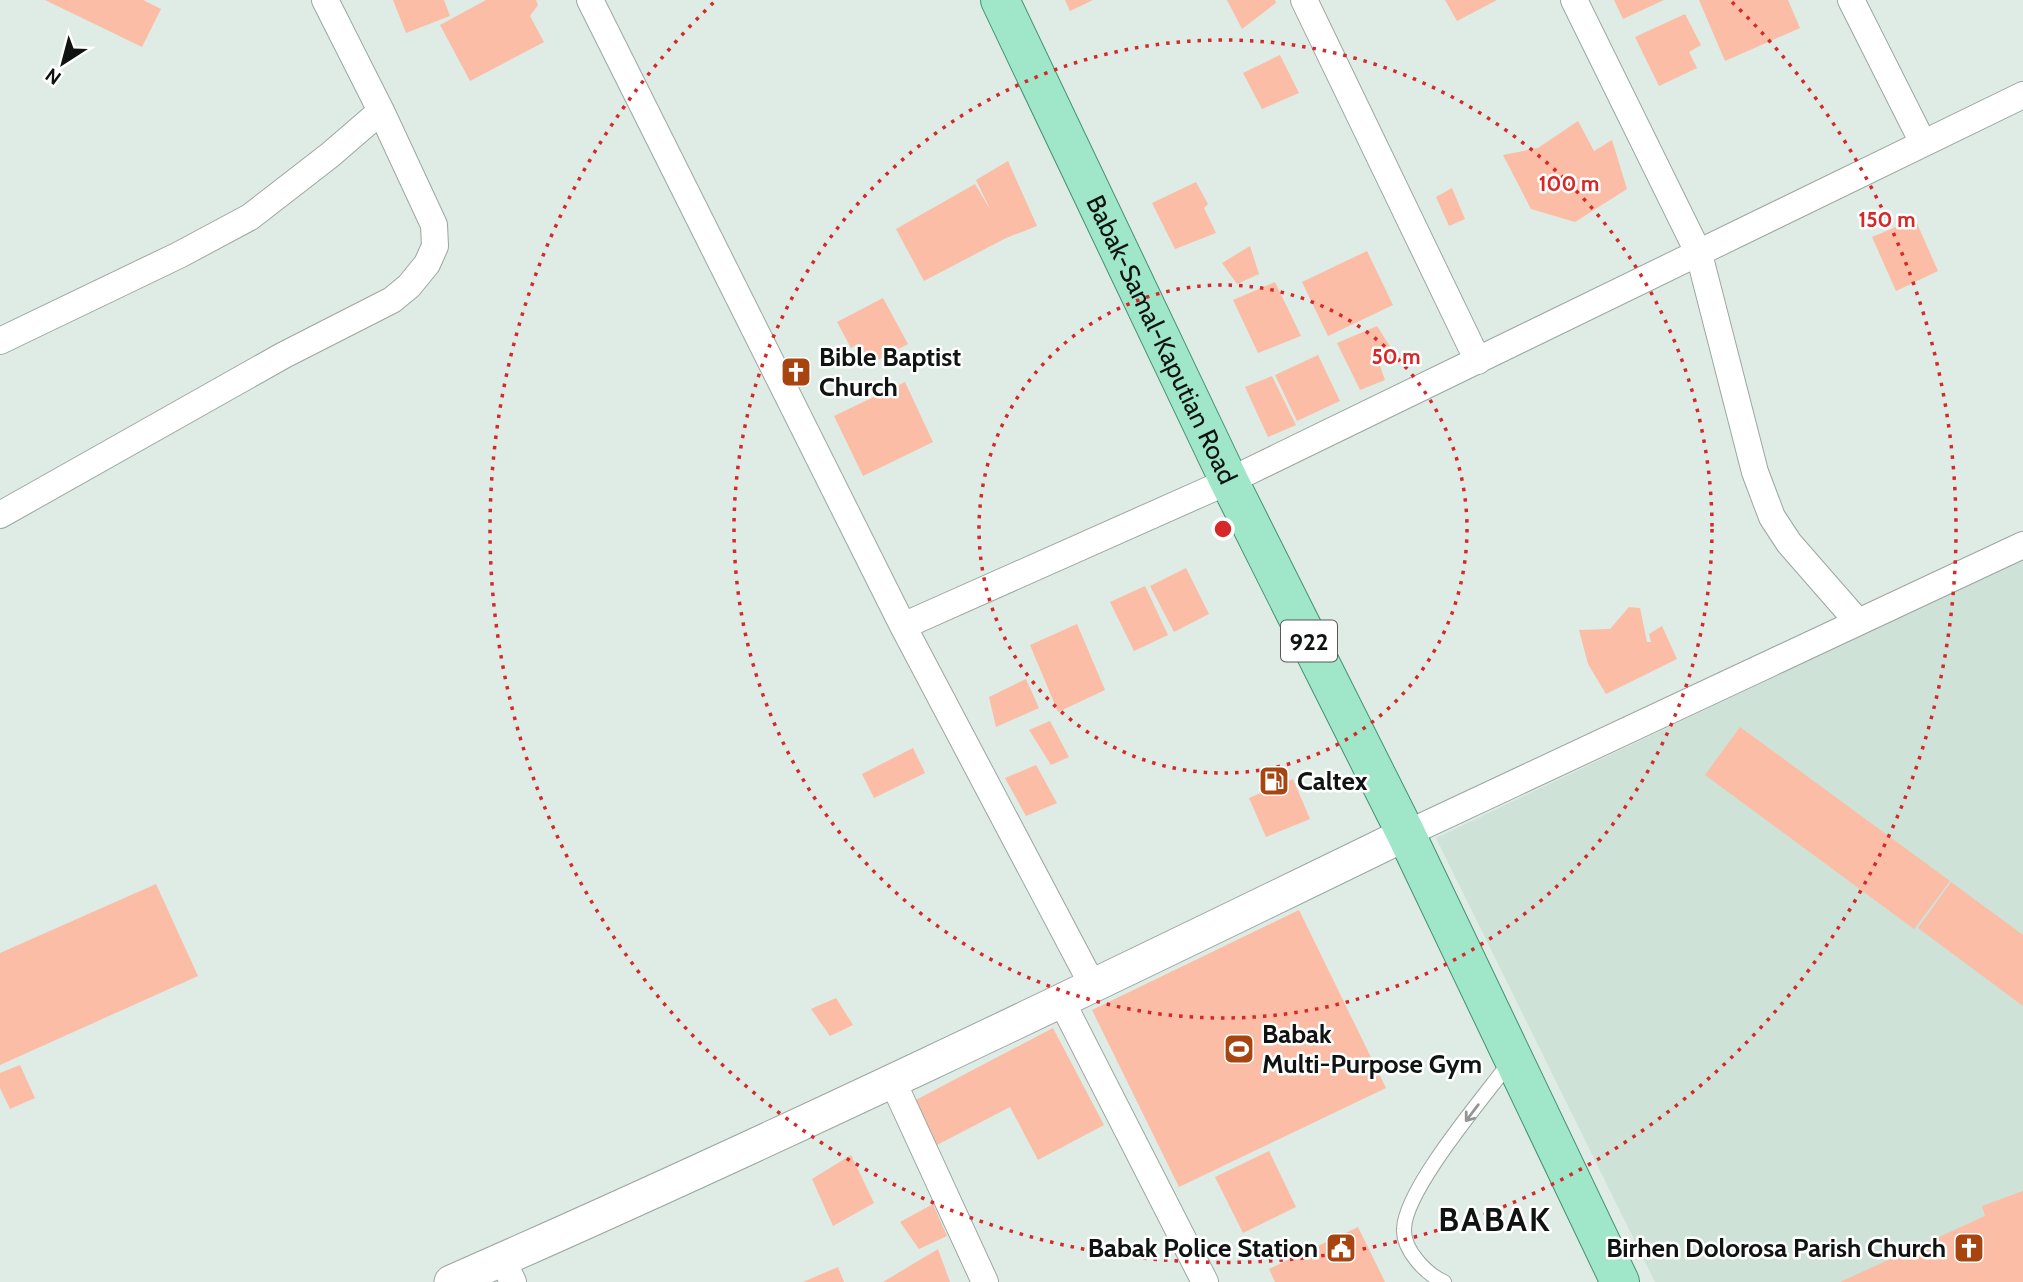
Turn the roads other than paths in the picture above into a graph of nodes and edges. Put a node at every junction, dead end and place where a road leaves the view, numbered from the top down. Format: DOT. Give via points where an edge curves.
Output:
graph roads {
  1 [pos="325,0"];
  2 [pos="590,0"];
  3 [pos="1000,0"];
  4 [pos="1304,0"];
  5 [pos="1574,0"];
  6 [pos="1851,0"];
  7 [pos="2023,95"];
  8 [pos="381,111"];
  9 [pos="1923,143"];
  10 [pos="1699,254"];
  11 [pos="0,341"];
  12 [pos="1478,361"];
  13 [pos="1229,481"];
  14 [pos="0,515"];
  15 [pos="2023,545"];
  16 [pos="1858,622"];
  17 [pos="903,626"];
  18 [pos="1406,834"];
  19 [pos="1093,986"];
  20 [pos="1062,1002"];
  21 [pos="1513,1059"];
  22 [pos="893,1082"];
  23 [pos="508,1271"];
  24 [pos="451,1282"];
  25 [pos="985,1282"];
  26 [pos="1205,1282"];
  27 [pos="1444,1282"];
  28 [pos="1620,1282"];
  1 -- 8 [label="street"];
  2 -- 17 [label="street"];
  3 -- 13 [label="main road, Babak-Samal-Kaputian Road / 922"];
  4 -- 12 [label="street"];
  5 -- 10 [label="street"];
  6 -- 9 [label="street"];
  7 -- 9 [label="street"];
  8 -- 11 [label="street" via="250,217"];
  8 -- 14 [label="street" via="434,225 435,246 409,286 392,300 284,355"];
  9 -- 10 [label="street"];
  10 -- 12 [label="street"];
  10 -- 16 [label="street" via="1755,472 1772,517"];
  12 -- 13 [label="street"];
  13 -- 17 [label="street"];
  13 -- 18 [label="main road, Babak-Samal-Kaputian Road / 922"];
  15 -- 16 [label="street"];
  16 -- 18 [label="street"];
  17 -- 19 [label="street"];
  18 -- 19 [label="street"];
  18 -- 21 [label="main road, Babak-Samal-Kaputian Road / 922"];
  19 -- 20 [label="street"];
  20 -- 22 [label="street"];
  20 -- 26 [label="street"];
  21 -- 27 [label="lane, one-way" via="1441,1153 1406,1217 1405,1236 1412,1251 1421,1266"];
  21 -- 28 [label="main road, Babak-Samal-Kaputian Road / 922"];
  22 -- 23 [label="street"];
  22 -- 25 [label="street"];
  23 -- 24 [label="street"];
}
